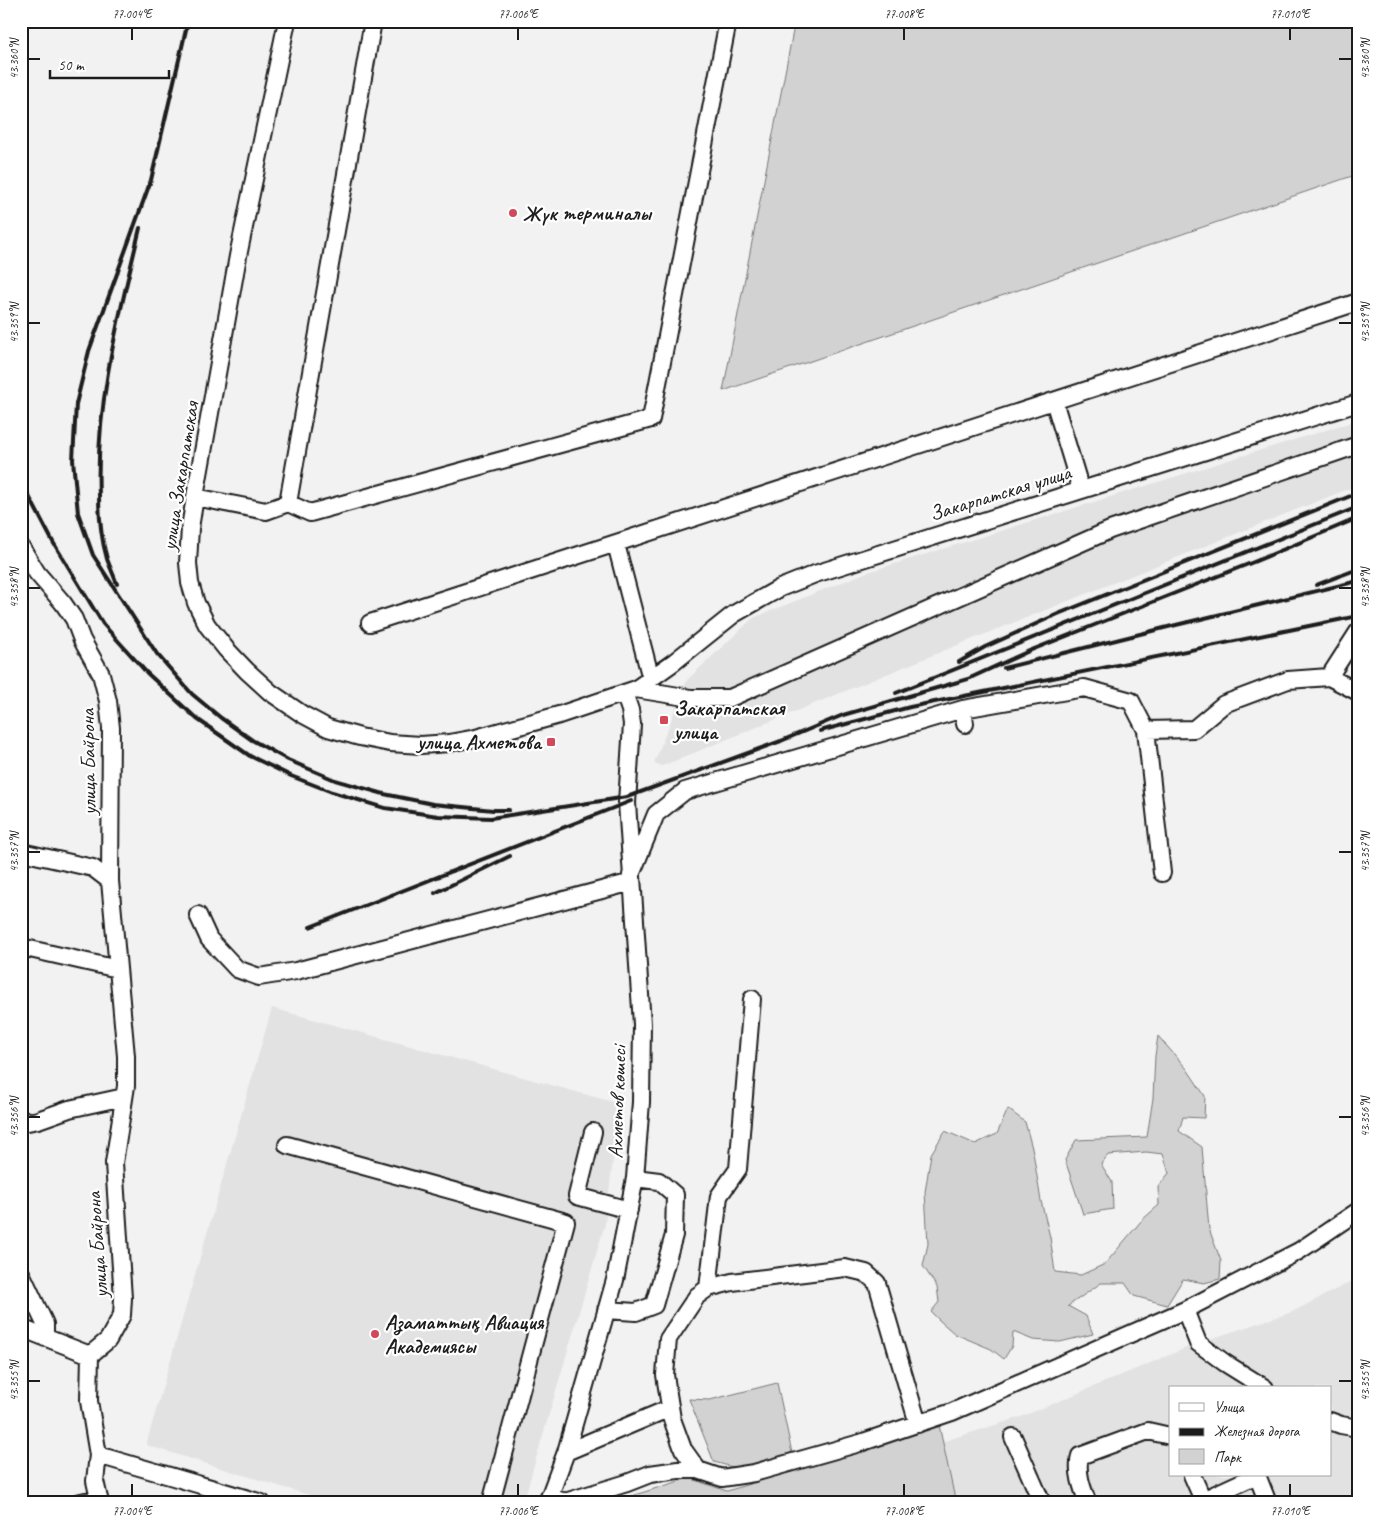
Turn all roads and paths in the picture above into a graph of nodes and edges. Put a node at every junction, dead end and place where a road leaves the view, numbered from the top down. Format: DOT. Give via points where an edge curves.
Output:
graph roads {
  1 [pos="287,21"];
  2 [pos="373,21"];
  3 [pos="728,21"];
  4 [pos="1358,302"];
  5 [pos="1054,401"];
  6 [pos="1358,403"];
  7 [pos="1358,445"];
  8 [pos="1081,490"];
  9 [pos="195,497"];
  10 [pos="288,503"];
  11 [pos="616,544"];
  12 [pos="21,547"];
  13 [pos="370,623"];
  14 [pos="1358,632"];
  15 [pos="1329,677"];
  16 [pos="651,679"];
  17 [pos="630,691"];
  18 [pos="1358,692"];
  19 [pos="1146,730"];
  20 [pos="26,853"];
  21 [pos="1162,873"];
  22 [pos="632,878"];
  23 [pos="110,881"];
  24 [pos="198,915"];
  25 [pos="21,947"];
  26 [pos="118,969"];
  27 [pos="752,999"];
  28 [pos="124,1097"];
  29 [pos="21,1118"];
  30 [pos="593,1132"];
  31 [pos="287,1144"];
  32 [pos="635,1178"];
  33 [pos="629,1210"];
  34 [pos="1358,1210"];
  35 [pos="21,1273"];
  36 [pos="708,1288"];
  37 [pos="606,1310"];
  38 [pos="1184,1310"];
  39 [pos="21,1328"];
  40 [pos="45,1338"];
  41 [pos="90,1355"];
  42 [pos="1262,1386"];
  43 [pos="670,1408"];
  44 [pos="1332,1422"];
  45 [pos="918,1424"];
  46 [pos="1358,1428"];
  47 [pos="1013,1436"];
  48 [pos="1169,1436"];
  49 [pos="566,1452"];
  50 [pos="98,1455"];
  51 [pos="698,1470"];
  52 [pos="1192,1476"];
  53 [pos="1255,1476"];
  54 [pos="1257,1476"];
  55 [pos="100,1500"];
  56 [pos="548,1500"];
  57 [pos="1200,1501"];
  58 [pos="77,1503"];
  59 [pos="262,1503"];
  60 [pos="491,1503"];
  61 [pos="1042,1503"];
  62 [pos="1088,1503"];
  63 [pos="1268,1503"];
  1 -- 9 [label="street, улица Закарпатская" via="238,256"];
  2 -- 10 [label="street"];
  3 -- 10 [label="street" via="651,419 310,513"];
  4 -- 5 [label="street"];
  5 -- 8 [label="street"];
  5 -- 11 [label="street"];
  6 -- 8 [label="street, Закарпатская улица"];
  7 -- 17 [label="street" via="1110,530 730,698 691,698"];
  8 -- 16 [label="street, Закарпатская улица" via="780,588 734,614"];
  9 -- 10 [label="street" via="266,511"];
  9 -- 17 [label="street, улица Закарпатская" via="188,563 196,603 207,625 226,649 270,692 328,728 390,743 449,743 550,717"];
  11 -- 13 [label="street"];
  11 -- 16 [label="street"];
  12 -- 23 [label="street, улица Байрона" via="37,573 74,619 101,674 111,728"];
  14 -- 15 [label="street"];
  15 -- 18 [label="street"];
  15 -- 19 [label="street" via="1288,680 1224,704 1194,729"];
  16 -- 17 [label="street, Закарпатская улица"];
  17 -- 22 [label="street, Ахметов көшесі" via="632,724 627,803"];
  19 -- 21 [label="street"];
  19 -- 22 [label="street" via="1131,700 1084,688 685,792 656,814"];
  20 -- 23 [label="street" via="93,868"];
  22 -- 24 [label="street" via="296,971 259,977 237,969 209,939"];
  22 -- 32 [label="street, Ахметов көшесі" via="642,1024 641,1102"];
  23 -- 26 [label="street, улица Байрона"];
  25 -- 26 [label="street"];
  26 -- 28 [label="street, улица Байрона" via="126,1056"];
  27 -- 36 [label="street" via="738,1169 719,1196"];
  28 -- 29 [label="street" via="69,1109 38,1120 28,1122"];
  28 -- 41 [label="street, улица Байрона" via="114,1163 122,1315 108,1340"];
  30 -- 33 [label="street" via="577,1196"];
  31 -- 60 [label="street" via="566,1222"];
  32 -- 33 [label="street, Ахметов көшесі"];
  32 -- 37 [label="street" via="659,1181 675,1195 674,1235 654,1305 636,1312"];
  33 -- 37 [label="street, Ахметов көшесі"];
  34 -- 38 [label="street" via="1299,1251"];
  35 -- 40 [label="street" via="45,1324"];
  36 -- 43 [label="street" via="697,1296 668,1339 665,1375"];
  36 -- 45 [label="street" via="845,1268 866,1273 877,1283"];
  37 -- 49 [label="street, Ахметов көшесі"];
  38 -- 42 [label="street" via="1198,1343"];
  38 -- 45 [label="street"];
  39 -- 40 [label="street"];
  40 -- 41 [label="street"];
  41 -- 50 [label="street" via="89,1401"];
  43 -- 49 [label="street"];
  43 -- 51 [label="street" via="683,1449"];
  44 -- 46 [label="street"];
  45 -- 51 [label="street" via="754,1473 722,1478"];
  47 -- 61 [label="street"];
  48 -- 62 [label="street" via="1148,1431 1080,1456 1081,1484"];
  49 -- 56 [label="street, Ахметов көшесі"];
  50 -- 55 [label="street" via="95,1481"];
  50 -- 59 [label="street"];
  51 -- 56 [label="street" via="650,1474 566,1502"];
  52 -- 57 [label="street"];
  53 -- 57 [label="street"];
  54 -- 63 [label="street"];
  55 -- 58 [label="street"];
}
